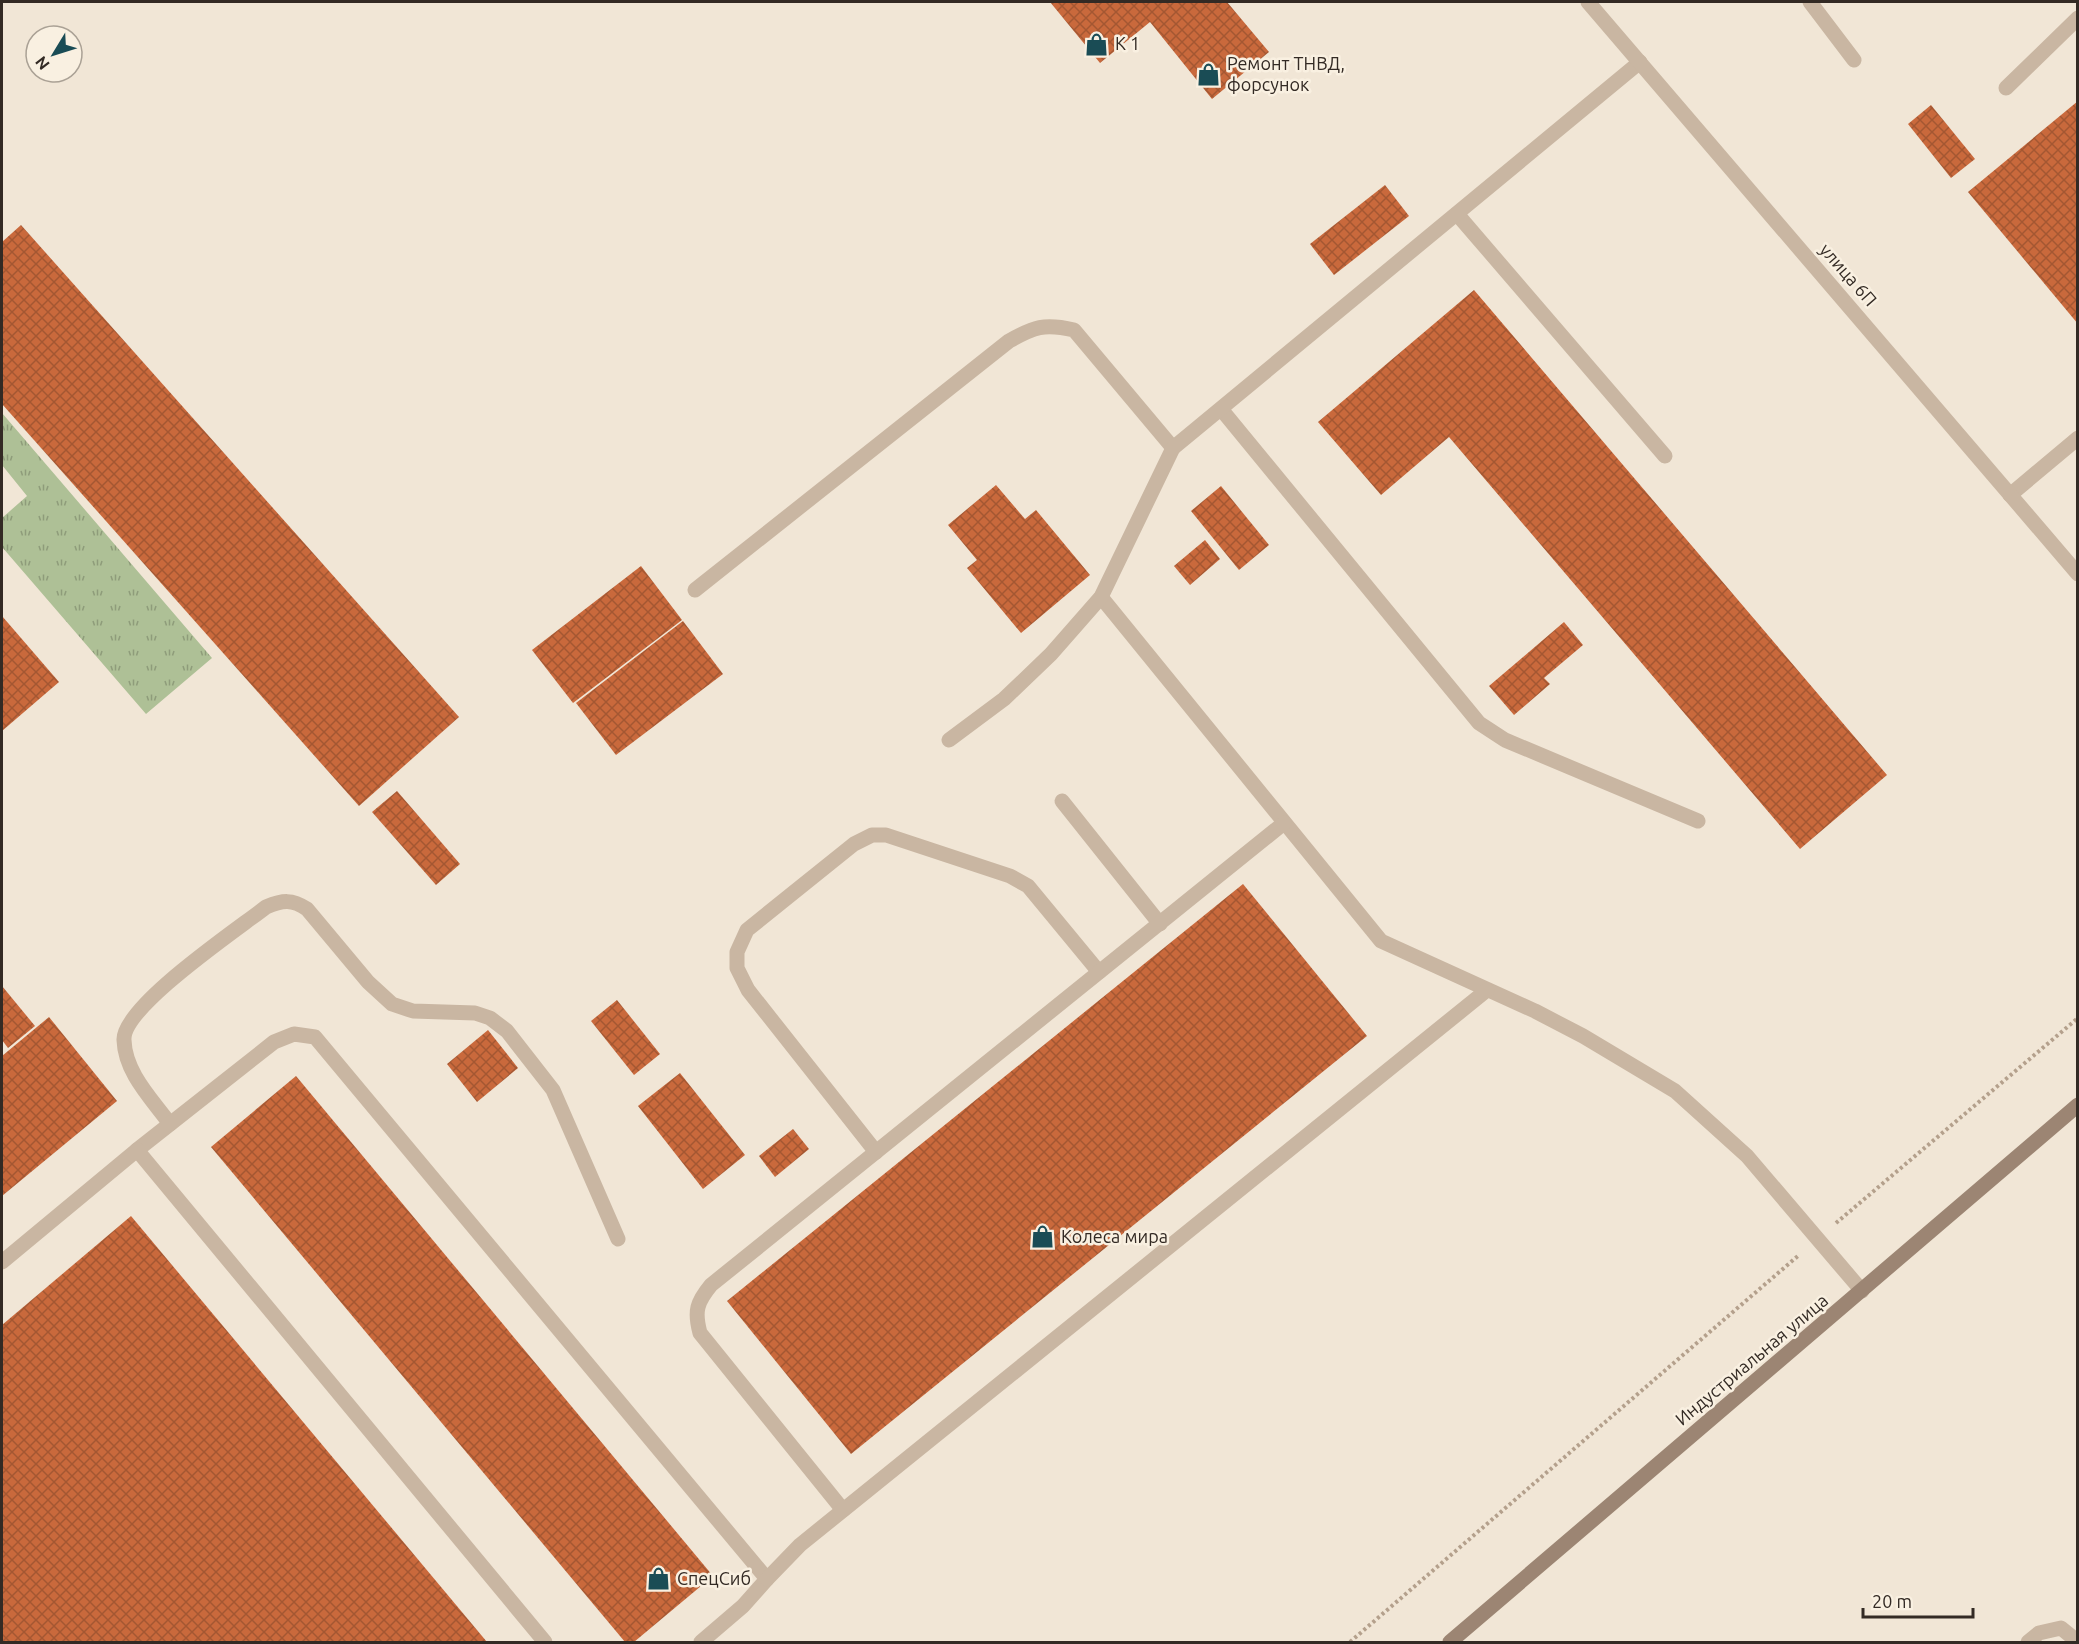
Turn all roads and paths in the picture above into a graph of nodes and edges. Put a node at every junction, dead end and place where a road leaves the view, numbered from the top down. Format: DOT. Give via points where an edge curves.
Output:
graph roads {
  1 [pos="1588,2"];
  2 [pos="1810,2"];
  3 [pos="2078,18"];
  4 [pos="1854,60"];
  5 [pos="1640,62"];
  6 [pos="2006,88"];
  7 [pos="1457,214"];
  8 [pos="1221,409"];
  9 [pos="2078,438"];
  10 [pos="1173,448"];
  11 [pos="1665,456"];
  12 [pos="2010,495"];
  13 [pos="2078,574"];
  14 [pos="695,590"];
  15 [pos="1101,597"];
  16 [pos="949,740"];
  17 [pos="1062,801"];
  18 [pos="1698,821"];
  19 [pos="1284,823"];
  20 [pos="1160,924"];
  21 [pos="1099,972"];
  22 [pos="1487,990"];
  23 [pos="2078,1018"];
  24 [pos="2078,1105"];
  25 [pos="170,1124"];
  26 [pos="137,1150"];
  27 [pos="876,1152"];
  28 [pos="1818,1238"];
  29 [pos="618,1239"];
  30 [pos="2,1262"];
  31 [pos="1862,1291"];
  32 [pos="843,1510"];
  33 [pos="767,1579"];
  34 [pos="545,1642"];
  35 [pos="701,1642"];
  36 [pos="1350,1642"];
  37 [pos="1450,1642"];
  38 [pos="2028,1642"];
  39 [pos="2078,1642"];
  1 -- 5 [label="street, улица 6П"];
  2 -- 4 [label="street"];
  3 -- 6 [label="street"];
  5 -- 7 [label="street"];
  5 -- 12 [label="street, улица 6П"];
  7 -- 8 [label="street"];
  7 -- 11 [label="street"];
  8 -- 10 [label="street"];
  8 -- 18 [label="street" via="1479,723 1505,740"];
  9 -- 12 [label="street"];
  10 -- 14 [label="street" via="1074,330 1035,327 1009,341"];
  10 -- 15 [label="street"];
  12 -- 13 [label="street, улица 6П"];
  15 -- 16 [label="street" via="1020,684"];
  15 -- 19 [label="street"];
  17 -- 20 [label="street"];
  19 -- 20 [label="street"];
  19 -- 22 [label="street" via="1381,941"];
  20 -- 21 [label="street"];
  21 -- 27 [label="street"];
  21 -- 27 [label="street" via="1028,886 1010,876 886,835 872,835 854,844 747,930 737,952 737,968 748,990"];
  22 -- 28 [label="street" via="1583,1036 1675,1092 1747,1156"];
  22 -- 32 [label="street"];
  23 -- 28 [label="path"];
  24 -- 31 [label="main road, Индустриальная улица"];
  25 -- 26 [label="street"];
  25 -- 29 [label="street" via="128,1062 123,1038 129,1021 153,995 266,907 281,901 296,902 307,909 368,982 392,1004 413,1011 476,1013 507,1031 553,1090"];
  25 -- 33 [label="street" via="274,1042 294,1034 315,1037"];
  26 -- 30 [label="street"];
  26 -- 34 [label="street"];
  27 -- 32 [label="street" via="711,1285 699,1300 695,1315 700,1333"];
  28 -- 31 [label="street"];
  28 -- 36 [label="path"];
  31 -- 37 [label="main road, Индустриальная улица"];
  32 -- 33 [label="street"];
  33 -- 35 [label="street"];
  38 -- 39 [label="street" via="2039,1633 2061,1628"];
}
